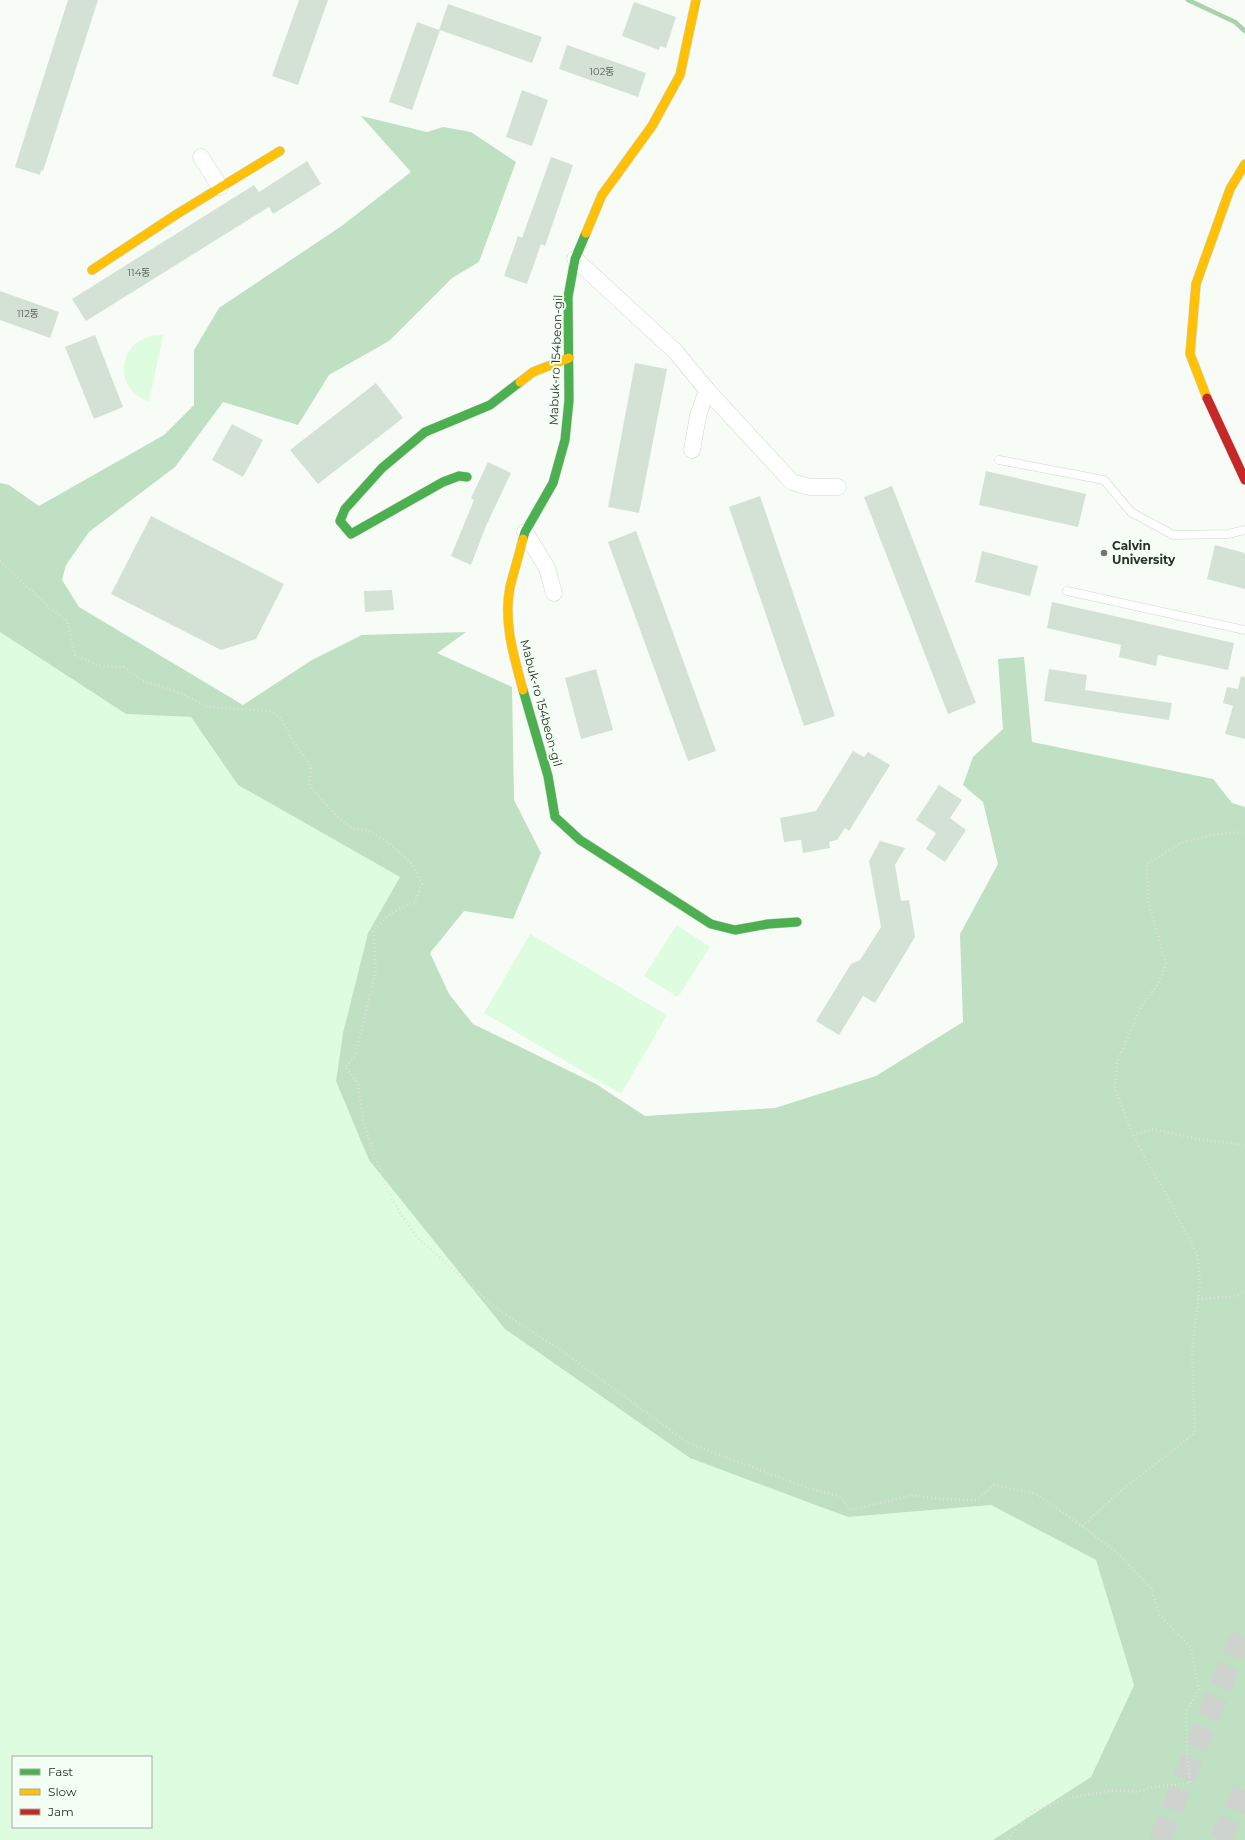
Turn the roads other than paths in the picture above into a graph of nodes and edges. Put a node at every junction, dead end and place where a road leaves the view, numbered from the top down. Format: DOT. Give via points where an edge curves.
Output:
graph roads {
  1 [pos="696,0"];
  2 [pos="280,151"];
  3 [pos="201,157"];
  4 [pos="1245,164"];
  5 [pos="220,187"];
  6 [pos="575,259"];
  7 [pos="92,270"];
  8 [pos="569,358"];
  9 [pos="708,390"];
  10 [pos="692,450"];
  11 [pos="999,460"];
  12 [pos="467,477"];
  13 [pos="1245,480"];
  14 [pos="838,487"];
  15 [pos="1245,530"];
  16 [pos="525,532"];
  17 [pos="1067,591"];
  18 [pos="554,593"];
  19 [pos="1245,630"];
  20 [pos="797,922"];
  1 -- 6 [label="street, Mabuk-ro 154beon-gil" via="680,75 652,126 602,195"];
  2 -- 5 [label="street"];
  3 -- 5 [label="street"];
  4 -- 13 [label="street" via="1230,190 1196,284 1190,354 1214,416"];
  5 -- 7 [label="street"];
  6 -- 8 [label="street, Mabuk-ro 154beon-gil" via="568,297"];
  6 -- 9 [label="street" via="675,351"];
  8 -- 12 [label="street" via="533,372 490,406 425,432 382,468 345,509 340,522 351,534 443,482 459,476"];
  8 -- 16 [label="street, Mabuk-ro 154beon-gil" via="569,400 565,440 553,483"];
  9 -- 10 [label="street" via="698,416"];
  9 -- 14 [label="street" via="792,482 810,487"];
  11 -- 15 [label="lane" via="1104,480 1131,512 1173,535 1228,534"];
  16 -- 18 [label="street" via="546,568"];
  16 -- 20 [label="street, Mabuk-ro 154beon-gil" via="510,588 508,614 512,648 548,776 555,817 580,840 711,924 734,930"];
  17 -- 19 [label="lane"];
}
